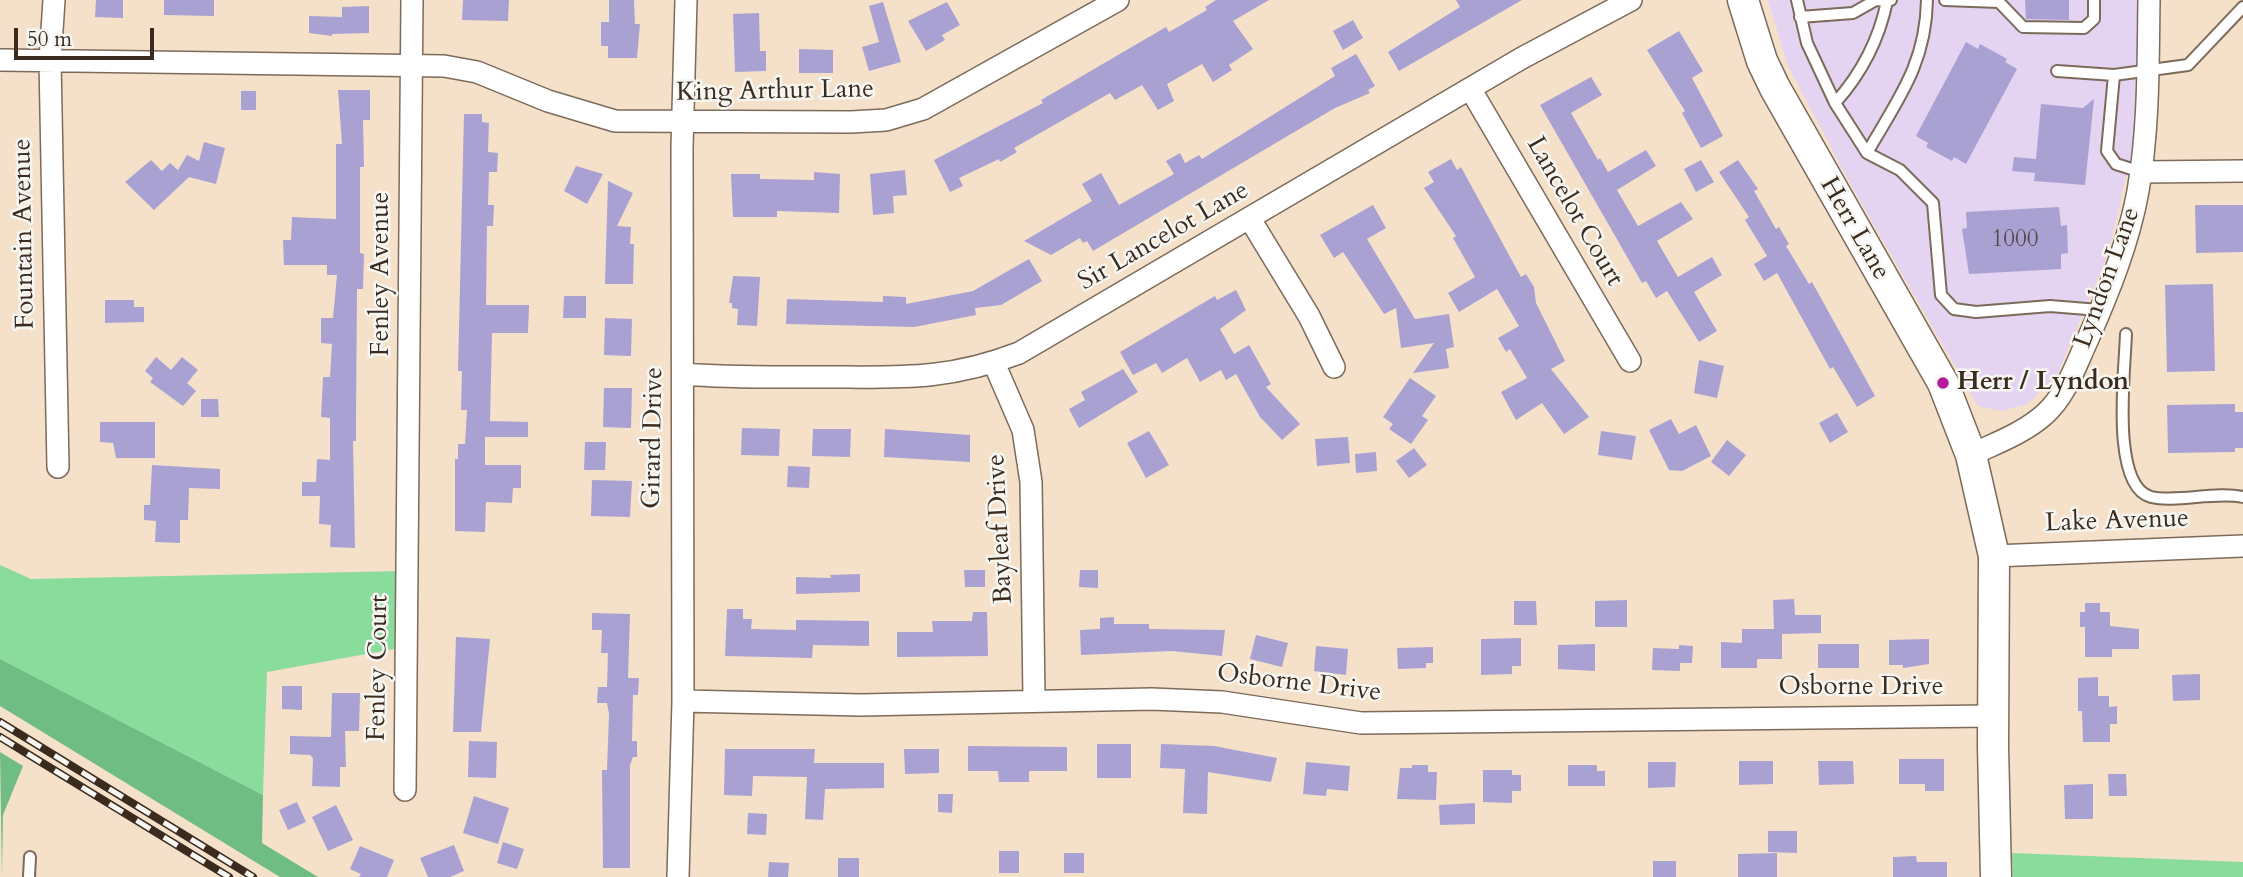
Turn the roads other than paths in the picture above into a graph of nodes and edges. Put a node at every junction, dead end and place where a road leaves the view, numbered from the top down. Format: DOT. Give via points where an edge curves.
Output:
graph roads {
  1 [pos="54,0"];
  2 [pos="412,0"];
  3 [pos="685,0"];
  4 [pos="1118,0"];
  5 [pos="1631,0"];
  6 [pos="1743,0"];
  7 [pos="1797,0"];
  8 [pos="1889,0"];
  9 [pos="1927,0"];
  10 [pos="1945,0"];
  11 [pos="2094,0"];
  12 [pos="2149,0"];
  13 [pos="2243,7"];
  14 [pos="1800,17"];
  15 [pos="0,60"];
  16 [pos="50,61"];
  17 [pos="412,66"];
  18 [pos="2057,71"];
  19 [pos="2147,72"];
  20 [pos="2114,75"];
  21 [pos="1471,90"];
  22 [pos="1835,103"];
  23 [pos="682,122"];
  24 [pos="1867,153"];
  25 [pos="2243,171"];
  26 [pos="2141,172"];
  27 [pos="1250,219"];
  28 [pos="2099,310"];
  29 [pos="2126,334"];
  30 [pos="1630,361"];
  31 [pos="993,363"];
  32 [pos="1334,366"];
  33 [pos="683,374"];
  34 [pos="1971,455"];
  35 [pos="58,467"];
  36 [pos="2243,497"];
  37 [pos="2243,546"];
  38 [pos="409,548"];
  39 [pos="1994,556"];
  40 [pos="1034,699"];
  41 [pos="683,701"];
  42 [pos="1993,716"];
  43 [pos="405,790"];
  44 [pos="30,857"];
  45 [pos="29,877"];
  46 [pos="678,877"];
  47 [pos="1996,877"];
  1 -- 16 [label="street, Fountain Avenue"];
  2 -- 17 [label="street, Fenley Avenue"];
  3 -- 23 [label="street, Girard Drive"];
  4 -- 23 [label="street, King Arthur Lane" via="923,109 886,120"];
  5 -- 21 [label="street, Sir Lancelot Lane"];
  6 -- 34 [label="main road, Herr Lane" via="1775,88 1943,383"];
  7 -- 14 [label="lane"];
  8 -- 14 [label="lane" via="1876,0 1853,13"];
  8 -- 22 [label="lane" via="1879,37"];
  9 -- 24 [label="lane" via="1918,63"];
  10 -- 11 [label="lane" via="1999,2 2023,27 2084,28 2094,19"];
  12 -- 19 [label="street, Lyndon Lane"];
  13 -- 19 [label="lane" via="2188,65"];
  14 -- 22 [label="lane"];
  15 -- 16 [label="street, King Arthur Lane"];
  16 -- 17 [label="street, King Arthur Lane"];
  16 -- 35 [label="street, Fountain Avenue"];
  17 -- 23 [label="street, King Arthur Lane" via="444,65 477,72 548,102 615,121"];
  17 -- 38 [label="street, Fenley Avenue"];
  18 -- 20 [label="lane"];
  19 -- 20 [label="lane"];
  19 -- 26 [label="street, Lyndon Lane"];
  20 -- 26 [label="lane" via="2107,151 2116,164"];
  21 -- 27 [label="street, Sir Lancelot Lane"];
  21 -- 30 [label="street, Lancelot Court"];
  22 -- 24 [label="lane"];
  23 -- 33 [label="street, Girard Drive"];
  24 -- 28 [label="lane" via="1900,170 1933,203 1941,295 1954,309 1976,312 2050,306"];
  25 -- 26 [label="street"];
  26 -- 28 [label="street, Lyndon Lane" via="2129,232"];
  27 -- 31 [label="street, Sir Lancelot Lane" via="1019,353"];
  27 -- 32 [label="street"];
  28 -- 34 [label="street, Lyndon Lane" via="2064,391 2047,413"];
  29 -- 36 [label="lane" via="2124,458 2134,486 2151,497"];
  31 -- 33 [label="street, Sir Lancelot Lane" via="961,373 902,378"];
  31 -- 40 [label="street, Bayleaf Drive" via="1023,430 1031,482"];
  33 -- 41 [label="street, Girard Drive"];
  34 -- 39 [label="main road"];
  37 -- 39 [label="street, Lake Avenue"];
  38 -- 43 [label="street, Fenley Court"];
  39 -- 42 [label="main road"];
  40 -- 41 [label="street, Osborne Drive" via="861,705"];
  40 -- 42 [label="street, Osborne Drive" via="1222,702 1361,723"];
  41 -- 46 [label="street, Girard Drive"];
  42 -- 47 [label="main road"];
  44 -- 45 [label="lane"];
}
